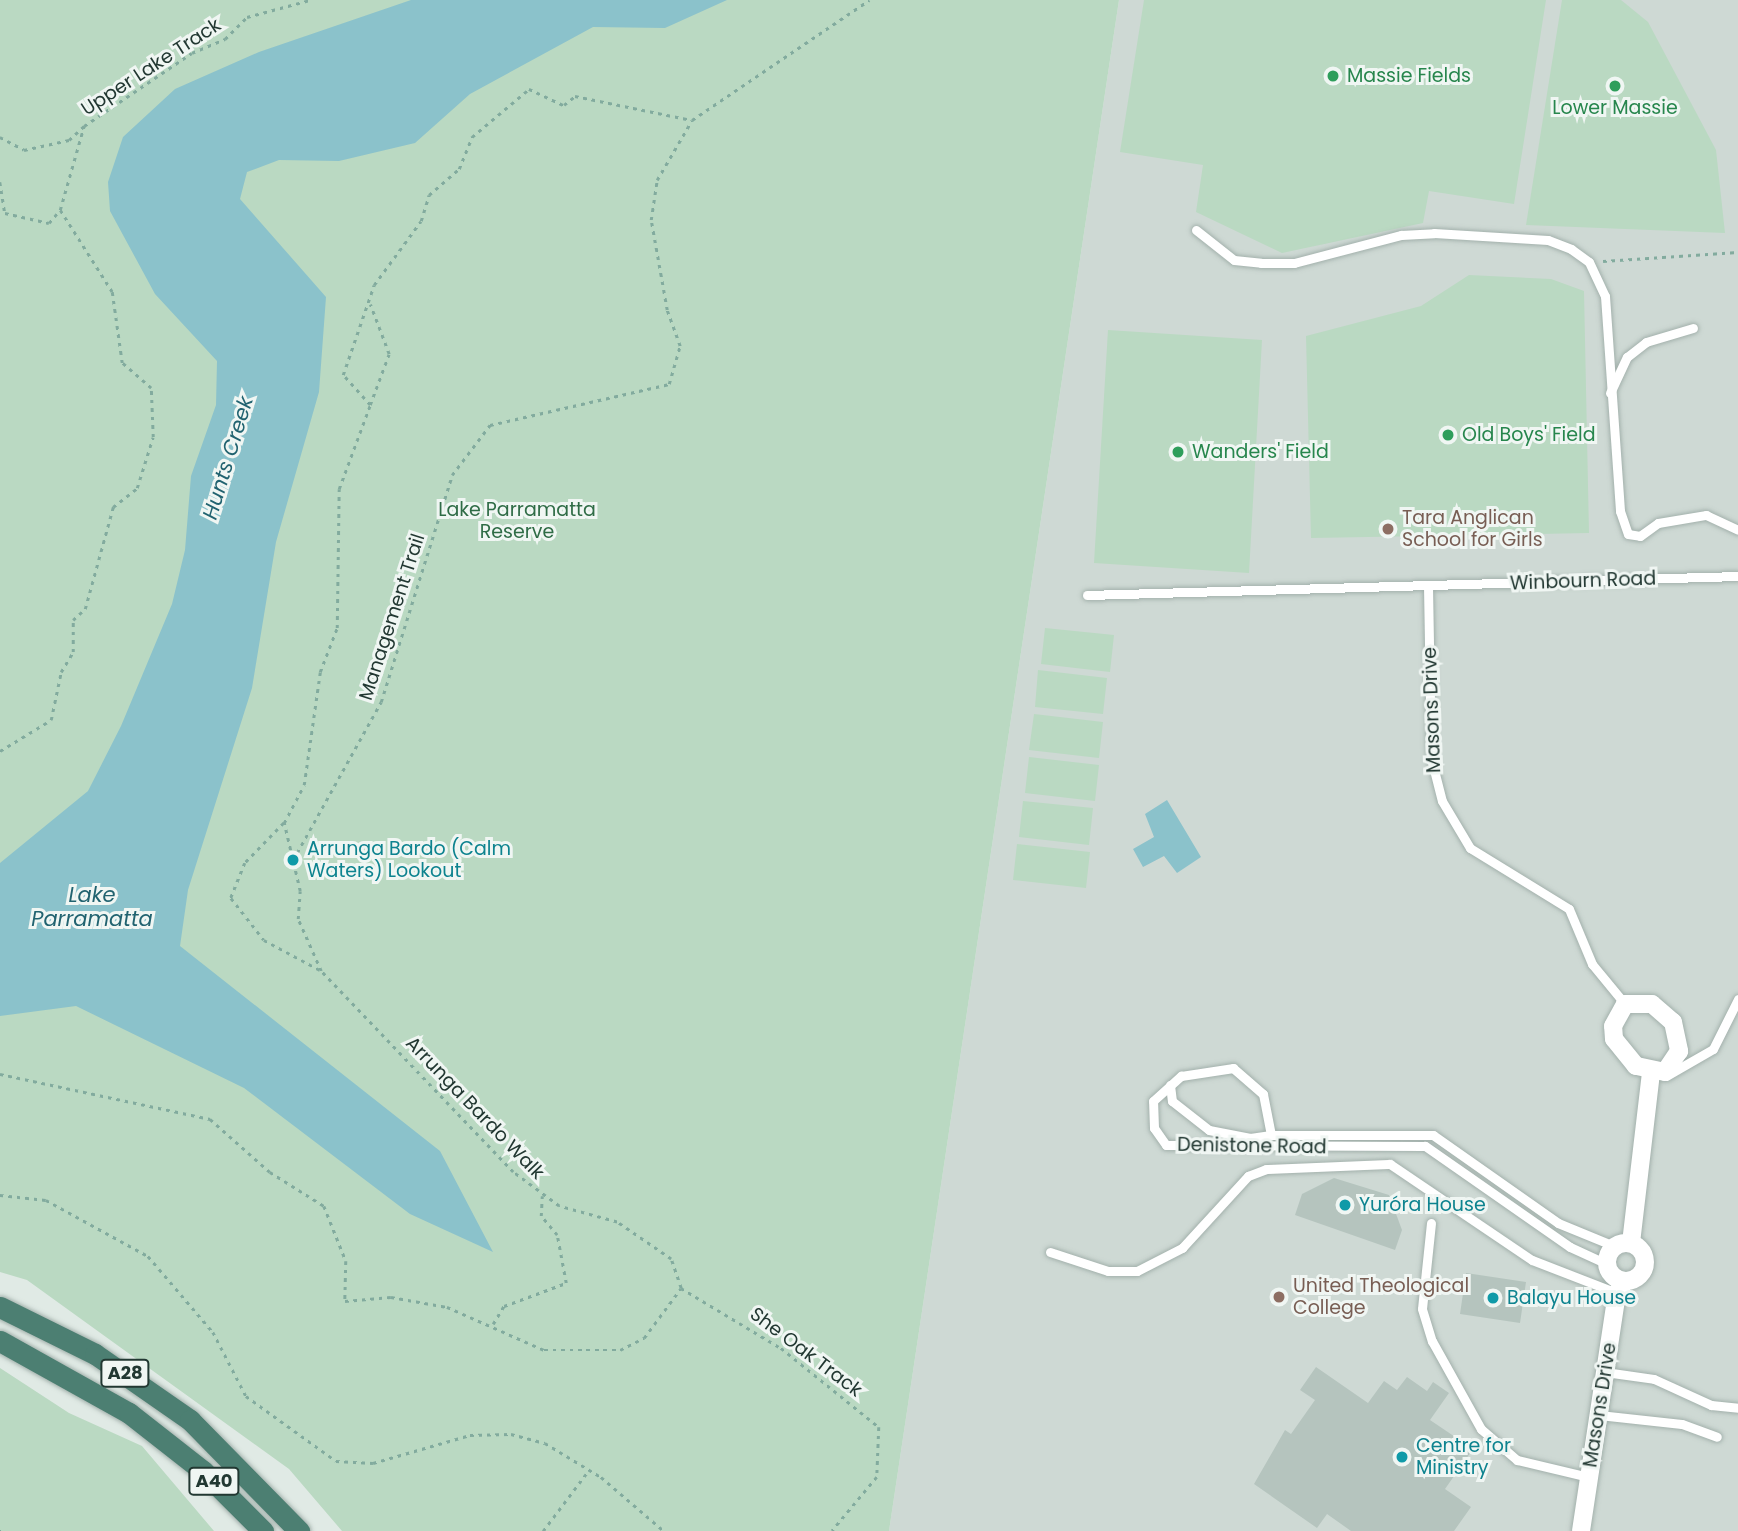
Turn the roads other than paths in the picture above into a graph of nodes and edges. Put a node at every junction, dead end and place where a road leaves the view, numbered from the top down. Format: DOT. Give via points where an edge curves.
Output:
graph roads {
  1 [pos="1196,230"];
  2 [pos="1693,328"];
  3 [pos="1609,395"];
  4 [pos="1738,530"];
  5 [pos="1738,576"];
  6 [pos="1428,586"];
  7 [pos="1087,595"];
  8 [pos="1738,999"];
  9 [pos="1625,1004"];
  10 [pos="1648,1079"];
  11 [pos="1170,1085"];
  12 [pos="1271,1135"];
  13 [pos="1431,1223"];
  14 [pos="1623,1245"];
  15 [pos="1050,1252"];
  16 [pos="1607,1264"];
  17 [pos="1621,1287"];
  18 [pos="0,1307"];
  19 [pos="0,1341"];
  20 [pos="1605,1372"];
  21 [pos="1738,1408"];
  22 [pos="1599,1415"];
  23 [pos="159,1436"];
  24 [pos="1717,1437"];
  25 [pos="236,1461"];
  26 [pos="1590,1477"];
  27 [pos="245,1531"];
  28 [pos="263,1531"];
  29 [pos="299,1531"];
  30 [pos="311,1531"];
  31 [pos="1581,1531"];
  1 -- 3 [label="lane" via="1234,260 1294,264 1401,235 1548,240 1589,262 1605,296"];
  2 -- 3 [label="lane" via="1646,342 1628,357"];
  3 -- 4 [label="lane" via="1628,534 1640,536 1658,523 1706,515"];
  5 -- 6 [label="lane, Winbourn Road"];
  6 -- 7 [label="lane, Winbourn Road"];
  6 -- 9 [label="lane, Masons Drive" via="1432,758 1442,801 1470,848 1569,909 1592,964"];
  8 -- 10 [label="lane" via="1713,1049 1689,1068"];
  9 -- 10 [label="street" via="1613,1026 1614,1039"];
  9 -- 10 [label="street" via="1652,1004 1679,1034 1674,1064"];
  10 -- 14 [label="street"];
  11 -- 12 [label="lane" via="1172,1101 1209,1130 1238,1137"];
  11 -- 12 [label="lane, Denistone Road" via="1206,1068 1233,1068 1263,1094"];
  11 -- 16 [label="lane, Denistone Road" via="1151,1111 1166,1145 1425,1146 1570,1247"];
  12 -- 14 [label="lane, Denistone Road" via="1433,1135 1558,1223"];
  13 -- 26 [label="lane" via="1422,1310 1432,1341 1481,1429 1495,1447 1535,1468"];
  14 -- 16 [label="street"];
  14 -- 17 [label="street" via="1644,1255 1644,1267"];
  15 -- 17 [label="lane" via="1108,1271 1136,1271 1182,1248 1248,1176 1266,1169 1390,1164 1532,1260"];
  16 -- 17 [label="street"];
  17 -- 20 [label="street, Masons Drive"];
  18 -- 25 [label="highway, A28" via="142,1385"];
  19 -- 23 [label="highway, A28" via="82,1383"];
  20 -- 21 [label="lane" via="1654,1379 1711,1405"];
  20 -- 22 [label="street, Masons Drive"];
  22 -- 24 [label="lane" via="1682,1424"];
  22 -- 26 [label="street, Masons Drive"];
  23 -- 27 [label="highway, A28"];
  23 -- 28 [label="highway, A40"];
  25 -- 29 [label="highway, A40"];
  25 -- 30 [label="highway, A28"];
  26 -- 31 [label="street, Masons Drive"];
}
